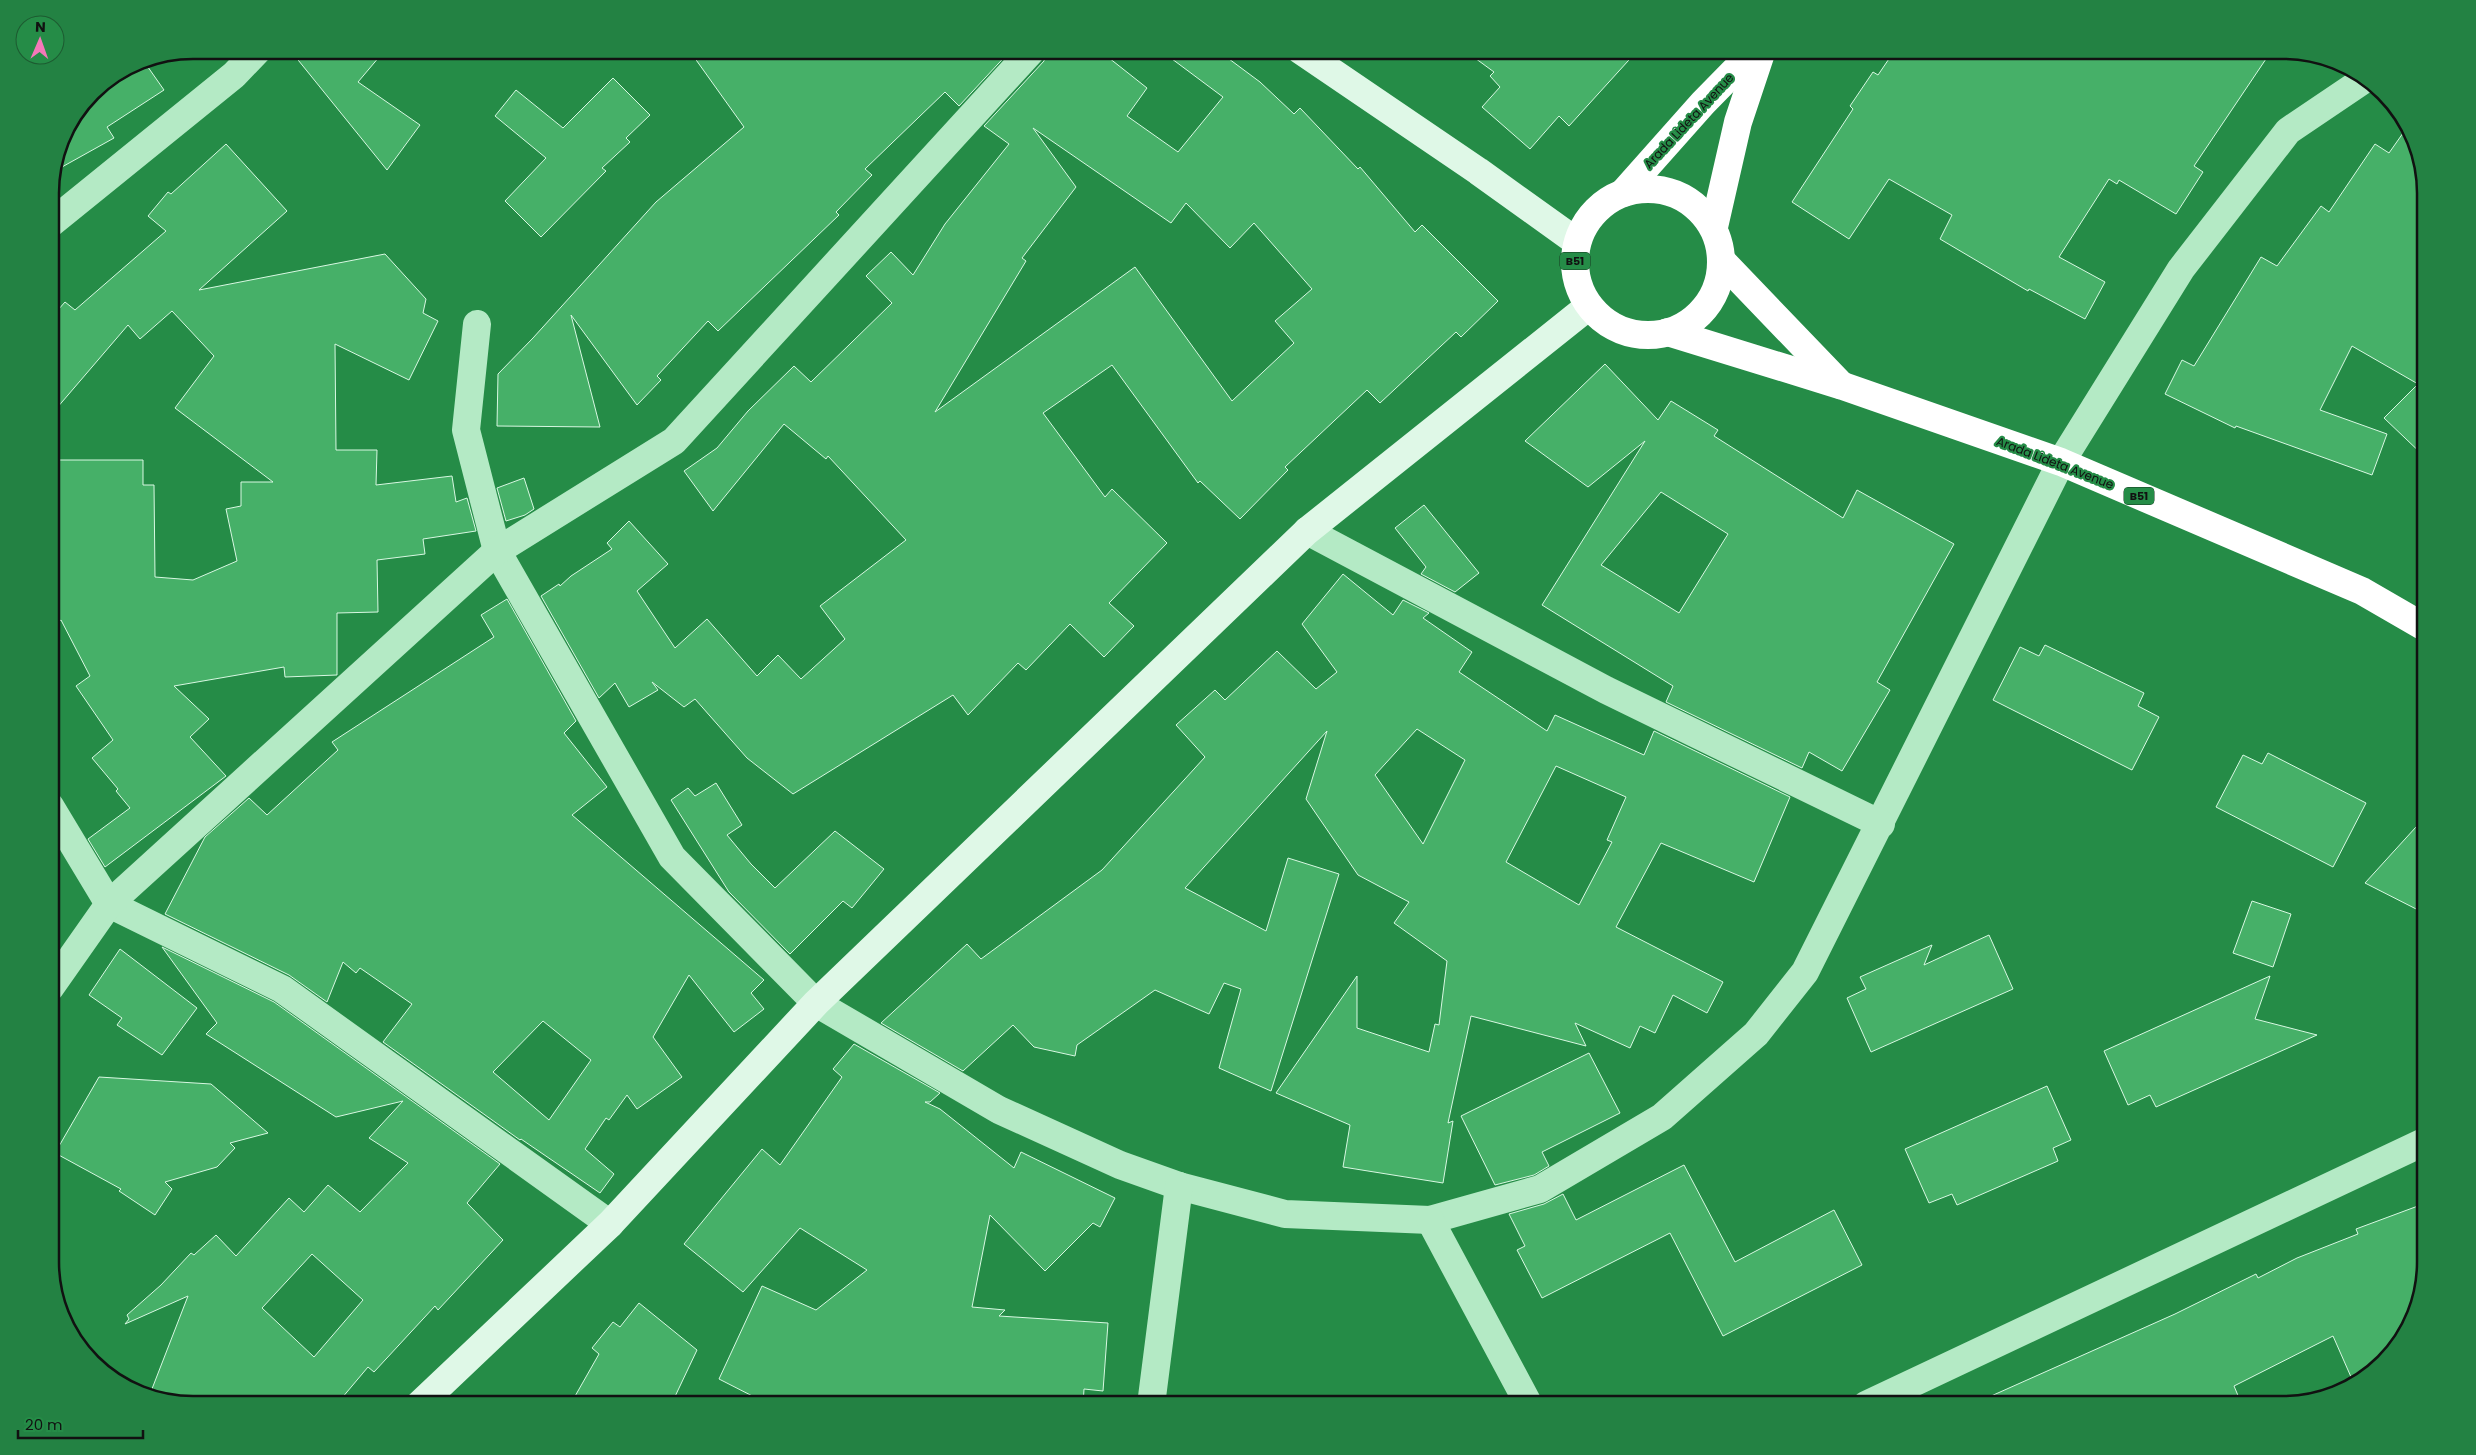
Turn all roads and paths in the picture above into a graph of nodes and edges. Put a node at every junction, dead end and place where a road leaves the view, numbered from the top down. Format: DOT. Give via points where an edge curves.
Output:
graph roads {
  1 [pos="250,59"];
  2 [pos="1024,59"];
  3 [pos="1313,59"];
  4 [pos="1747,59"];
  5 [pos="1759,59"];
  6 [pos="2360,83"];
  7 [pos="1623,193"];
  8 [pos="59,217"];
  9 [pos="1714,226"];
  10 [pos="1577,242"];
  11 [pos="1722,261"];
  12 [pos="1589,306"];
  13 [pos="477,324"];
  14 [pos="1668,332"];
  15 [pos="1842,386"];
  16 [pos="2061,462"];
  17 [pos="1308,531"];
  18 [pos="497,551"];
  19 [pos="2417,623"];
  20 [pos="59,821"];
  21 [pos="1881,824"];
  22 [pos="109,904"];
  23 [pos="59,975"];
  24 [pos="816,1003"];
  25 [pos="2417,1145"];
  26 [pos="1179,1186"];
  27 [pos="1430,1220"];
  28 [pos="610,1224"];
  29 [pos="428,1396"];
  30 [pos="1152,1396"];
  31 [pos="1524,1396"];
  32 [pos="1903,1396"];
  1 -- 8 [label="street" via="234,76"];
  2 -- 18 [label="street" via="674,441"];
  3 -- 10 [label="street"];
  4 -- 7 [label="highway, Arada Lideta Avenue / B51"];
  5 -- 9 [label="highway, Arada Lideta Avenue / B51" via="1738,122"];
  6 -- 16 [label="street" via="2288,131 2180,269"];
  7 -- 9 [label="highway, Arada Lideta Avenue / B51" via="1655,189 1689,200"];
  7 -- 10 [label="highway, Arada Lideta Avenue / B51" via="1593,212"];
  9 -- 11 [label="highway, Arada Lideta Avenue / B51"];
  10 -- 12 [label="highway, Arada Lideta Avenue / B51" via="1574,264 1579,286"];
  11 -- 14 [label="highway, Arada Lideta Avenue / B51" via="1713,297 1694,319"];
  11 -- 15 [label="highway, Arada Lideta Avenue / B51"];
  12 -- 14 [label="highway, Arada Lideta Avenue / B51" via="1611,325 1639,334"];
  12 -- 17 [label="street"];
  13 -- 18 [label="street" via="466,430"];
  14 -- 15 [label="highway, Arada Lideta Avenue / B51"];
  15 -- 16 [label="highway, Arada Lideta Avenue / B51"];
  16 -- 19 [label="highway, Arada Lideta Avenue / B51" via="2362,591"];
  16 -- 21 [label="street"];
  17 -- 21 [label="street" via="1606,690"];
  17 -- 24 [label="street"];
  18 -- 22 [label="street"];
  18 -- 24 [label="street" via="672,857"];
  20 -- 22 [label="street"];
  21 -- 27 [label="street" via="1806,972 1756,1034 1670,1110 1540,1189"];
  22 -- 23 [label="street"];
  22 -- 28 [label="street" via="282,988"];
  24 -- 26 [label="street" via="1000,1110 1120,1165"];
  24 -- 28 [label="street"];
  25 -- 32 [label="street"];
  26 -- 27 [label="street" via="1285,1214"];
  26 -- 30 [label="street"];
  27 -- 31 [label="street"];
  28 -- 29 [label="street"];
}
